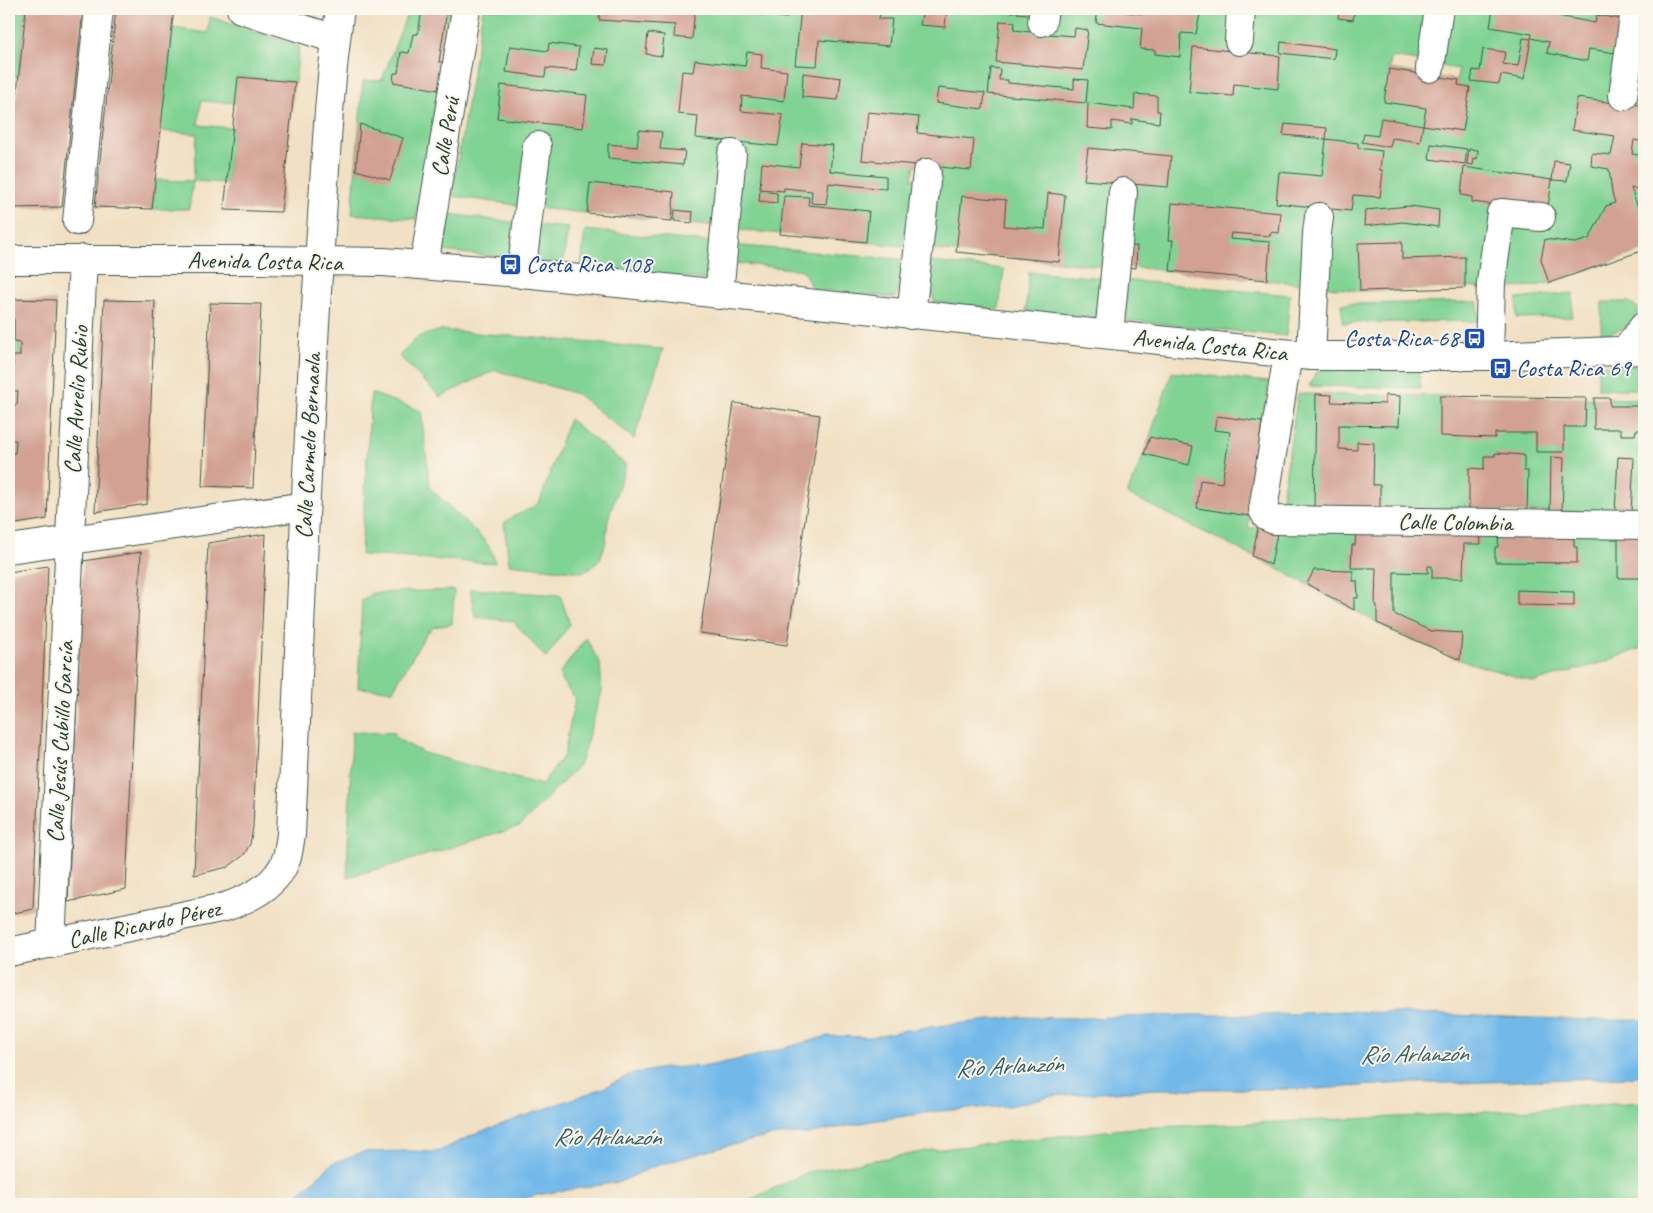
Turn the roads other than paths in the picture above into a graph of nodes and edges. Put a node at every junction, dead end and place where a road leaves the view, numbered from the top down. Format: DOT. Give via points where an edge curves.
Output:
graph roads {
  1 [pos="99,9"];
  2 [pos="241,9"];
  3 [pos="340,9"];
  4 [pos="466,9"];
  5 [pos="1241,9"];
  6 [pos="1439,9"];
  7 [pos="1635,9"];
  8 [pos="336,39"];
  9 [pos="1238,41"];
  10 [pos="1430,68"];
  11 [pos="1623,96"];
  12 [pos="537,146"];
  13 [pos="732,154"];
  14 [pos="927,173"];
  15 [pos="1123,192"];
  16 [pos="1319,217"];
  17 [pos="1541,217"];
  18 [pos="77,221"];
  19 [pos="9,260"];
  20 [pos="83,260"];
  21 [pos="319,260"];
  22 [pos="424,265"];
  23 [pos="521,274"];
  24 [pos="719,295"];
  25 [pos="911,315"];
  26 [pos="1644,326"];
  27 [pos="1109,334"];
  28 [pos="1635,350"];
  29 [pos="1300,355"];
  30 [pos="1489,356"];
  31 [pos="305,506"];
  32 [pos="1644,525"];
  33 [pos="70,540"];
  34 [pos="9,549"];
  35 [pos="273,881"];
  36 [pos="51,944"];
  37 [pos="9,952"];
  1 -- 18 [label="street"];
  2 -- 8 [label="street"];
  3 -- 8 [label="street, Calle Carmelo Bernaola"];
  4 -- 22 [label="street, Calle Perú"];
  5 -- 9 [label="street"];
  6 -- 10 [label="street"];
  7 -- 11 [label="street"];
  8 -- 21 [label="street, Calle Carmelo Bernaola"];
  12 -- 23 [label="street"];
  13 -- 24 [label="street"];
  14 -- 25 [label="street"];
  15 -- 27 [label="street, Avenida Costa Rica"];
  16 -- 29 [label="street, Avenida Costa Rica"];
  17 -- 30 [label="street" via="1501,213 1491,282"];
  19 -- 20 [label="street, Avenida Costa Rica"];
  20 -- 21 [label="street, Avenida Costa Rica"];
  20 -- 33 [label="street, Calle Aurelio Rubio"];
  21 -- 22 [label="street, Avenida Costa Rica"];
  21 -- 31 [label="street, Calle Carmelo Bernaola"];
  22 -- 23 [label="street, Avenida Costa Rica"];
  23 -- 24 [label="street, Avenida Costa Rica"];
  24 -- 25 [label="street, Avenida Costa Rica"];
  25 -- 27 [label="street, Avenida Costa Rica"];
  26 -- 28 [label="street"];
  27 -- 29 [label="street, Avenida Costa Rica"];
  28 -- 30 [label="street, Avenida Costa Rica"];
  29 -- 30 [label="street, Avenida Costa Rica"];
  29 -- 32 [label="street, Calle Colombia" via="1266,492 1264,510 1267,517 1274,520"];
  31 -- 33 [label="street"];
  31 -- 35 [label="street, Calle Carmelo Bernaola" via="291,834 286,858"];
  33 -- 34 [label="street"];
  33 -- 36 [label="street, Calle Jesús Cubillo García"];
  35 -- 36 [label="street, Calle Ricardo Pérez" via="250,898 226,908"];
  36 -- 37 [label="street, Calle Ricardo Pérez"];
}
